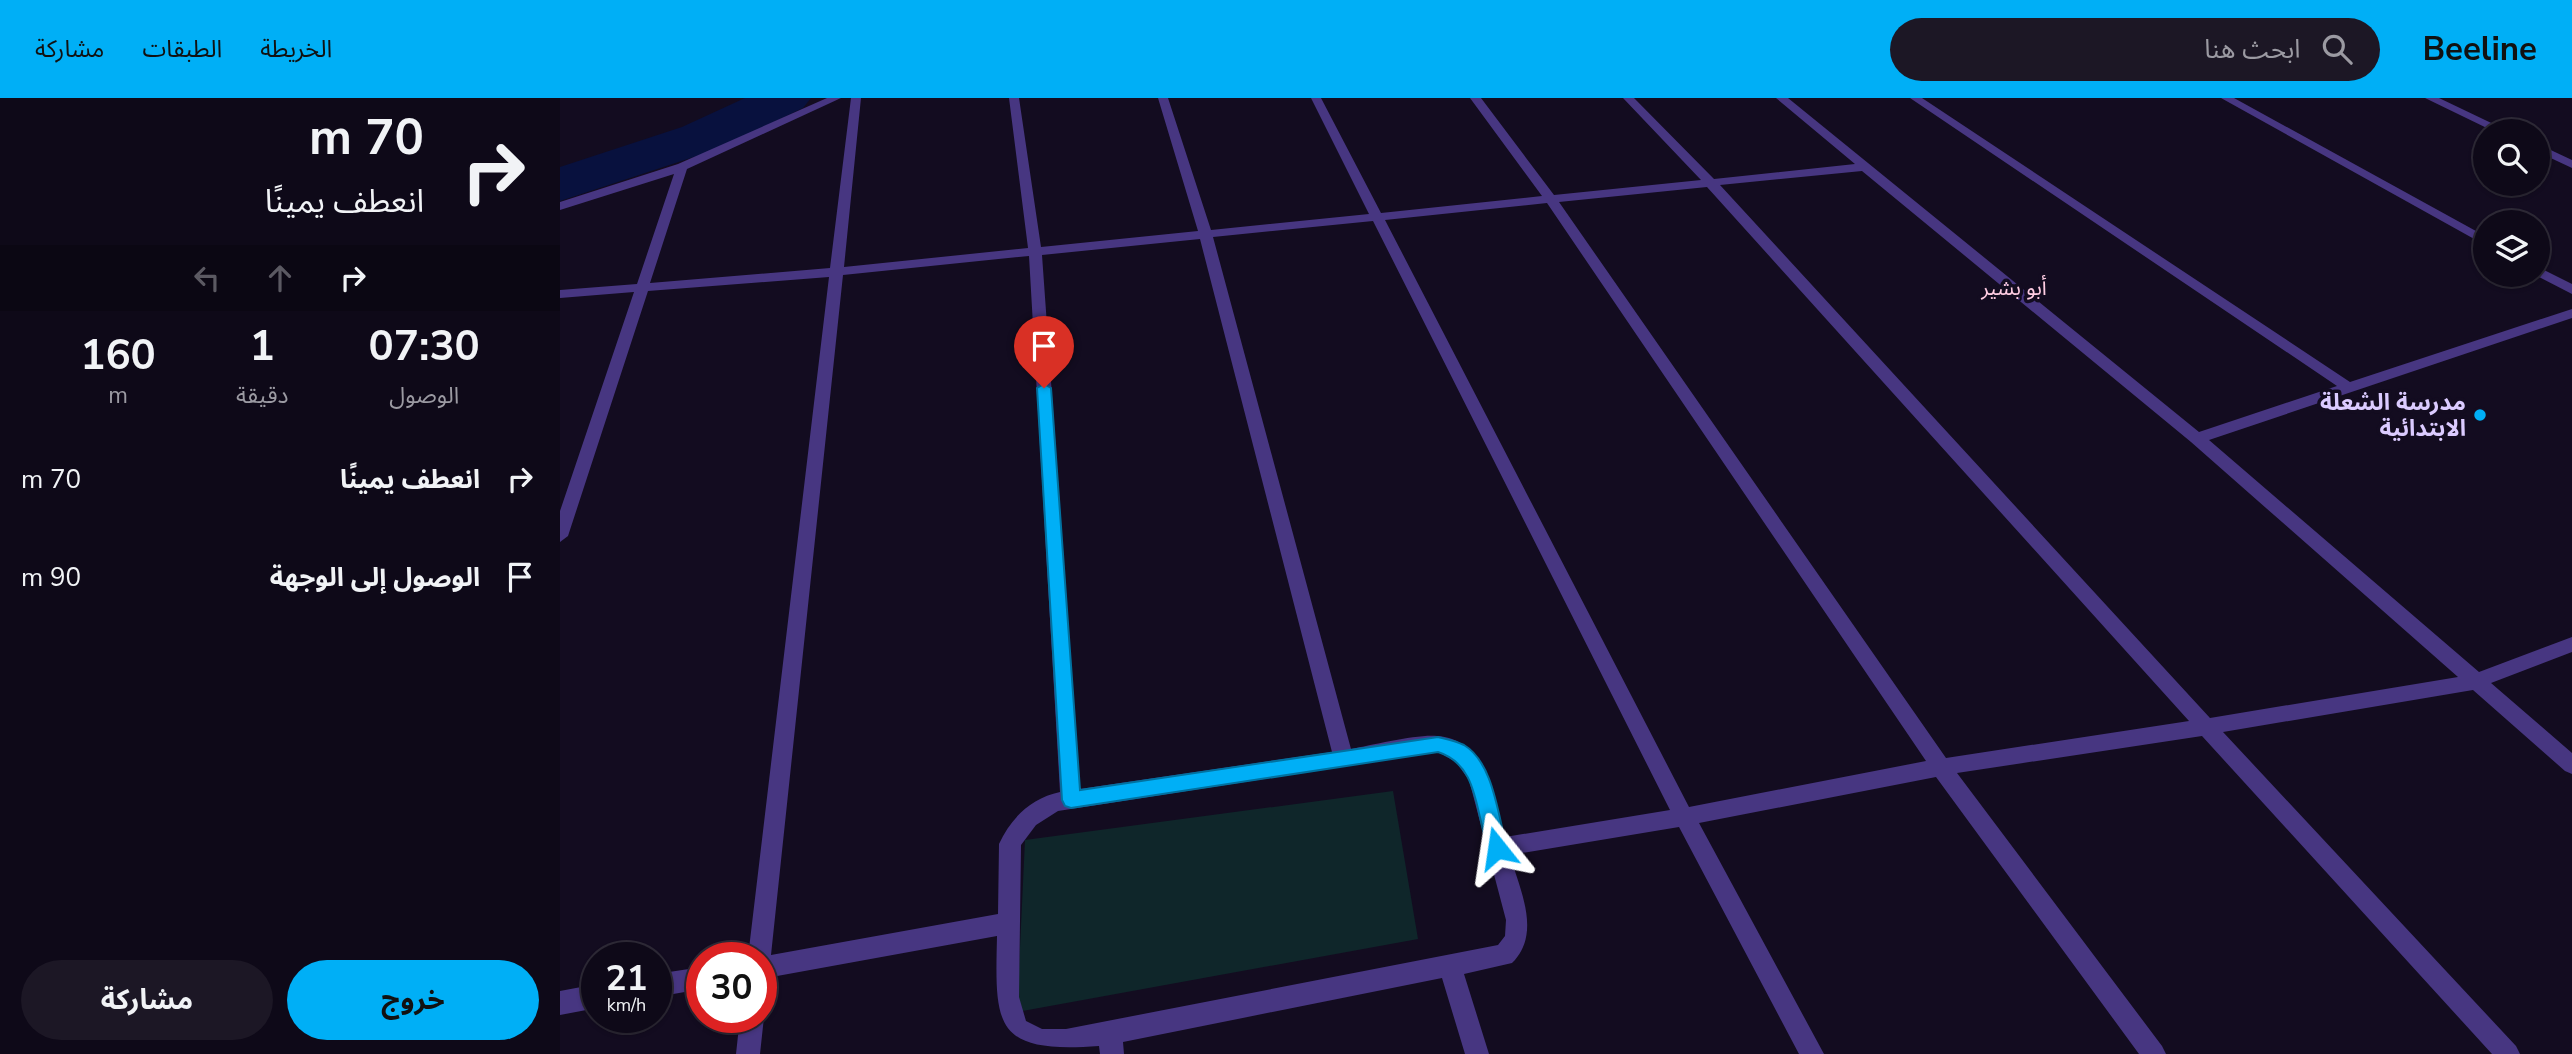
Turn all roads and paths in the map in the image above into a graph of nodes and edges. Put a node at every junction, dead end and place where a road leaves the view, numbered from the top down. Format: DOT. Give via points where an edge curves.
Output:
graph roads {
  1 [pos="836,98"];
  2 [pos="856,98"];
  3 [pos="1014,98"];
  4 [pos="1163,98"];
  5 [pos="1316,98"];
  6 [pos="1475,98"];
  7 [pos="1628,98"];
  8 [pos="1781,98"];
  9 [pos="1914,98"];
  10 [pos="2226,98"];
  11 [pos="2430,98"];
  12 [pos="2476,119"];
  13 [pos="2550,154"];
  14 [pos="2572,164"];
  15 [pos="682,167"];
  16 [pos="1863,167"];
  17 [pos="1710,182"];
  18 [pos="1550,198"];
  19 [pos="560,206"];
  20 [pos="1375,215"];
  21 [pos="1205,232"];
  22 [pos="2473,235"];
  23 [pos="1035,251"];
  24 [pos="836,272"];
  25 [pos="2550,278"];
  26 [pos="641,290"];
  27 [pos="2572,290"];
  28 [pos="560,295"];
  29 [pos="2572,313"];
  30 [pos="2348,387"];
  31 [pos="2197,438"];
  32 [pos="560,536"];
  33 [pos="2572,644"];
  34 [pos="2474,682"];
  35 [pos="2206,727"];
  36 [pos="1343,757"];
  37 [pos="2572,765"];
  38 [pos="1941,767"];
  39 [pos="1071,800"];
  40 [pos="1684,817"];
  41 [pos="1497,848"];
  42 [pos="1007,923"];
  43 [pos="761,942"];
  44 [pos="777,965"];
  45 [pos="1450,967"];
  46 [pos="581,999"];
  47 [pos="560,1003"];
  48 [pos="750,1033"];
  49 [pos="1111,1044"];
  50 [pos="748,1054"];
  51 [pos="1477,1054"];
  52 [pos="1812,1054"];
  53 [pos="2154,1054"];
  54 [pos="2508,1054"];
  1 -- 15 [label="street"];
  2 -- 24 [label="street"];
  3 -- 23 [label="street"];
  4 -- 21 [label="street"];
  5 -- 20 [label="street"];
  6 -- 18 [label="street"];
  7 -- 17 [label="street"];
  8 -- 16 [label="street"];
  9 -- 30 [label="street"];
  10 -- 22 [label="street"];
  11 -- 12 [label="street"];
  13 -- 14 [label="street"];
  15 -- 19 [label="street"];
  15 -- 26 [label="street"];
  16 -- 17 [label="street"];
  16 -- 31 [label="street"];
  17 -- 18 [label="street"];
  17 -- 35 [label="street"];
  18 -- 20 [label="street"];
  18 -- 38 [label="street"];
  20 -- 21 [label="street"];
  20 -- 40 [label="street"];
  21 -- 23 [label="street"];
  21 -- 36 [label="street"];
  23 -- 24 [label="street"];
  23 -- 39 [label="street"];
  24 -- 26 [label="street"];
  24 -- 43 [label="street"];
  25 -- 27 [label="street"];
  26 -- 28 [label="street"];
  26 -- 32 [label="street"];
  29 -- 30 [label="street"];
  30 -- 31 [label="street"];
  31 -- 34 [label="street"];
  33 -- 34 [label="street"];
  34 -- 35 [label="street"];
  34 -- 37 [label="street"];
  35 -- 38 [label="street"];
  35 -- 54 [label="street"];
  36 -- 39 [label="street"];
  36 -- 41 [label="street" via="1438,744 1457,750 1479,779"];
  38 -- 40 [label="street"];
  38 -- 53 [label="street"];
  39 -- 42 [label="street" via="1041,808 1016,830 1010,844"];
  40 -- 41 [label="street"];
  40 -- 52 [label="street"];
  41 -- 45 [label="street" via="1517,920 1514,946 1504,955"];
  42 -- 44 [label="street"];
  42 -- 49 [label="street" via="1010,1019 1022,1035 1042,1043"];
  45 -- 49 [label="street"];
  45 -- 51 [label="street"];
  46 -- 47 [label="street"];
  48 -- 50 [label="street"];
}
